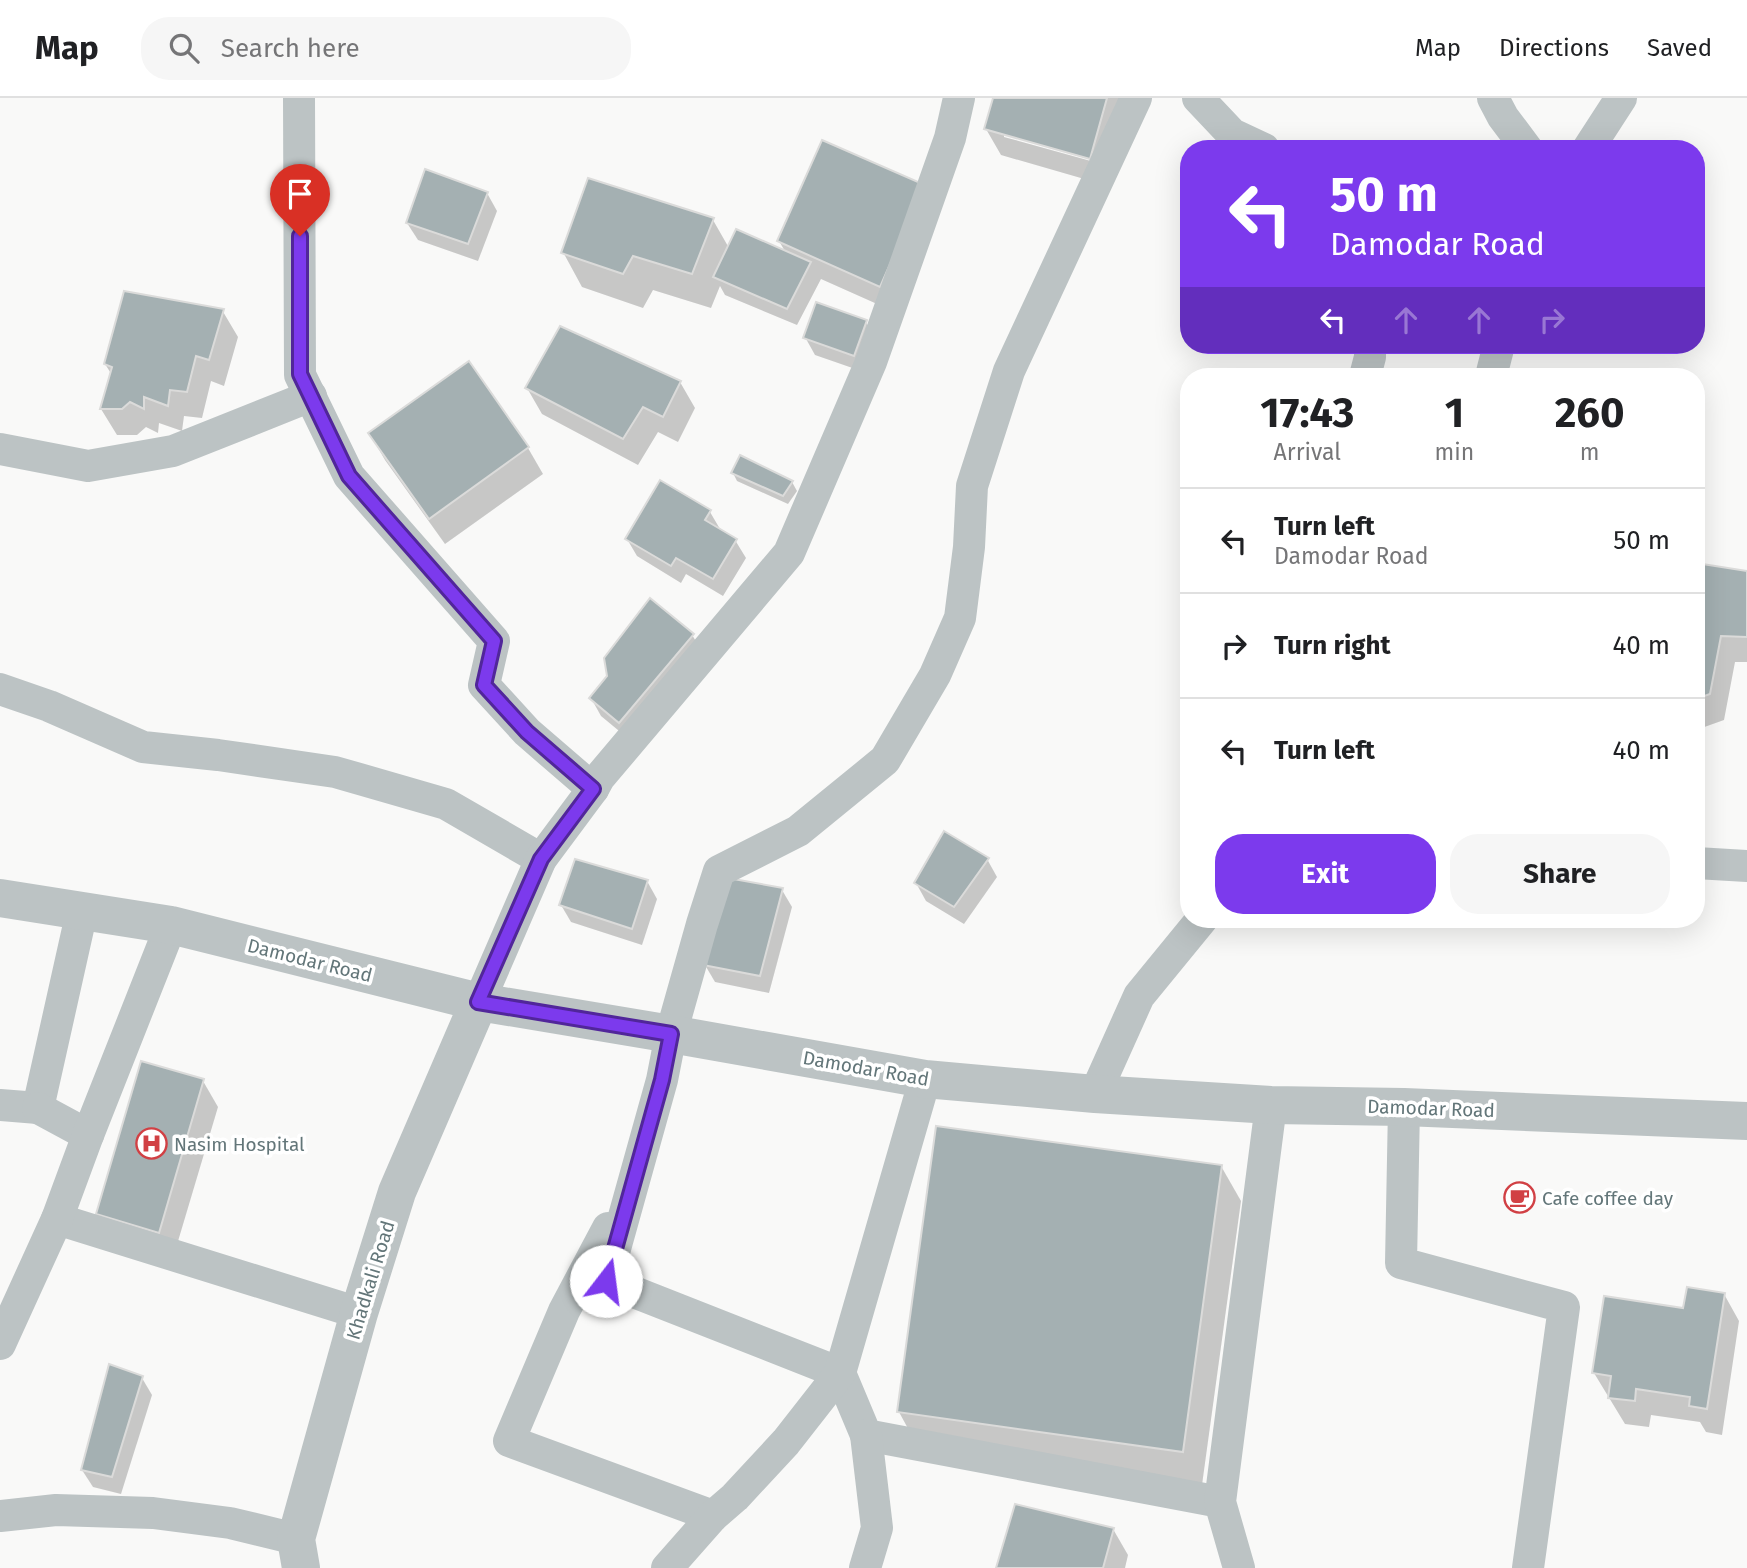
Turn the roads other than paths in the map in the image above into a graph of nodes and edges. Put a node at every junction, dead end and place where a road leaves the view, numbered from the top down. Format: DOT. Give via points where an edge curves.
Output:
graph roads {
  1 [pos="299,98"];
  2 [pos="959,98"];
  3 [pos="1136,98"];
  4 [pos="1198,98"];
  5 [pos="1493,98"];
  6 [pos="1621,98"];
  7 [pos="1245,140"];
  8 [pos="1520,140"];
  9 [pos="1594,140"];
  10 [pos="311,396"];
  11 [pos="0,449"];
  12 [pos="0,689"];
  13 [pos="593,789"];
  14 [pos="541,859"];
  15 [pos="1705,864"];
  16 [pos="1747,866"];
  17 [pos="0,898"];
  18 [pos="82,911"];
  19 [pos="172,925"];
  20 [pos="1195,928"];
  21 [pos="478,1002"];
  22 [pos="671,1034"];
  23 [pos="925,1079"];
  24 [pos="1095,1094"];
  25 [pos="0,1105"];
  26 [pos="1272,1105"];
  27 [pos="1404,1107"];
  28 [pos="38,1108"];
  29 [pos="1747,1121"];
  30 [pos="88,1135"];
  31 [pos="625,1210"];
  32 [pos="57,1219"];
  33 [pos="359,1313"];
  34 [pos="0,1344"];
  35 [pos="840,1373"];
  36 [pos="866,1435"];
  37 [pos="1220,1502"];
  38 [pos="0,1516"];
  39 [pos="713,1516"];
  40 [pos="299,1554"];
  41 [pos="667,1568"];
  42 [pos="865,1568"];
  43 [pos="1238,1568"];
  44 [pos="1528,1568"];
  1 -- 10 [label="street" via="300,374"];
  2 -- 13 [label="street" via="950,138 871,362 789,553"];
  3 -- 22 [label="street" via="1009,371 972,486 970,547 960,618 935,675 885,760 798,831 719,871"];
  4 -- 7 [label="street" via="1232,134"];
  5 -- 8 [label="street"];
  6 -- 9 [label="street"];
  10 -- 11 [label="street" via="173,451 88,466"];
  10 -- 13 [label="street" via="349,476 494,641 484,685 527,732"];
  12 -- 14 [label="street" via="143,747 335,772 446,804"];
  13 -- 14 [label="street"];
  14 -- 21 [label="street"];
  15 -- 16 [label="street"];
  17 -- 18 [label="street, Damodar Road"];
  18 -- 19 [label="street, Damodar Road"];
  18 -- 28 [label="street"];
  19 -- 21 [label="street, Damodar Road"];
  19 -- 30 [label="street"];
  20 -- 24 [label="street" via="1139,996"];
  21 -- 22 [label="street, Damodar Road"];
  21 -- 33 [label="street, Khadkali Road" via="397,1192"];
  22 -- 23 [label="street, Damodar Road"];
  22 -- 31 [label="street"];
  23 -- 24 [label="street, Damodar Road"];
  23 -- 35 [label="street"];
  24 -- 26 [label="street, Damodar Road"];
  25 -- 28 [label="street"];
  26 -- 27 [label="street, Damodar Road"];
  26 -- 37 [label="street"];
  27 -- 29 [label="street, Damodar Road"];
  27 -- 44 [label="street" via="1401,1263 1564,1307"];
  28 -- 30 [label="street"];
  30 -- 32 [label="street"];
  31 -- 35 [label="street" via="606,1281"];
  31 -- 39 [label="street" via="613,1217 564,1311 509,1441"];
  32 -- 33 [label="street"];
  32 -- 34 [label="street"];
  33 -- 40 [label="street, Khadkali Road"];
  35 -- 36 [label="street"];
  35 -- 39 [label="street" via="786,1442"];
  36 -- 37 [label="street"];
  36 -- 42 [label="street" via="877,1528"];
  37 -- 43 [label="street"];
  38 -- 40 [label="street" via="56,1510 153,1513 230,1523"];
  39 -- 41 [label="street"];
}
